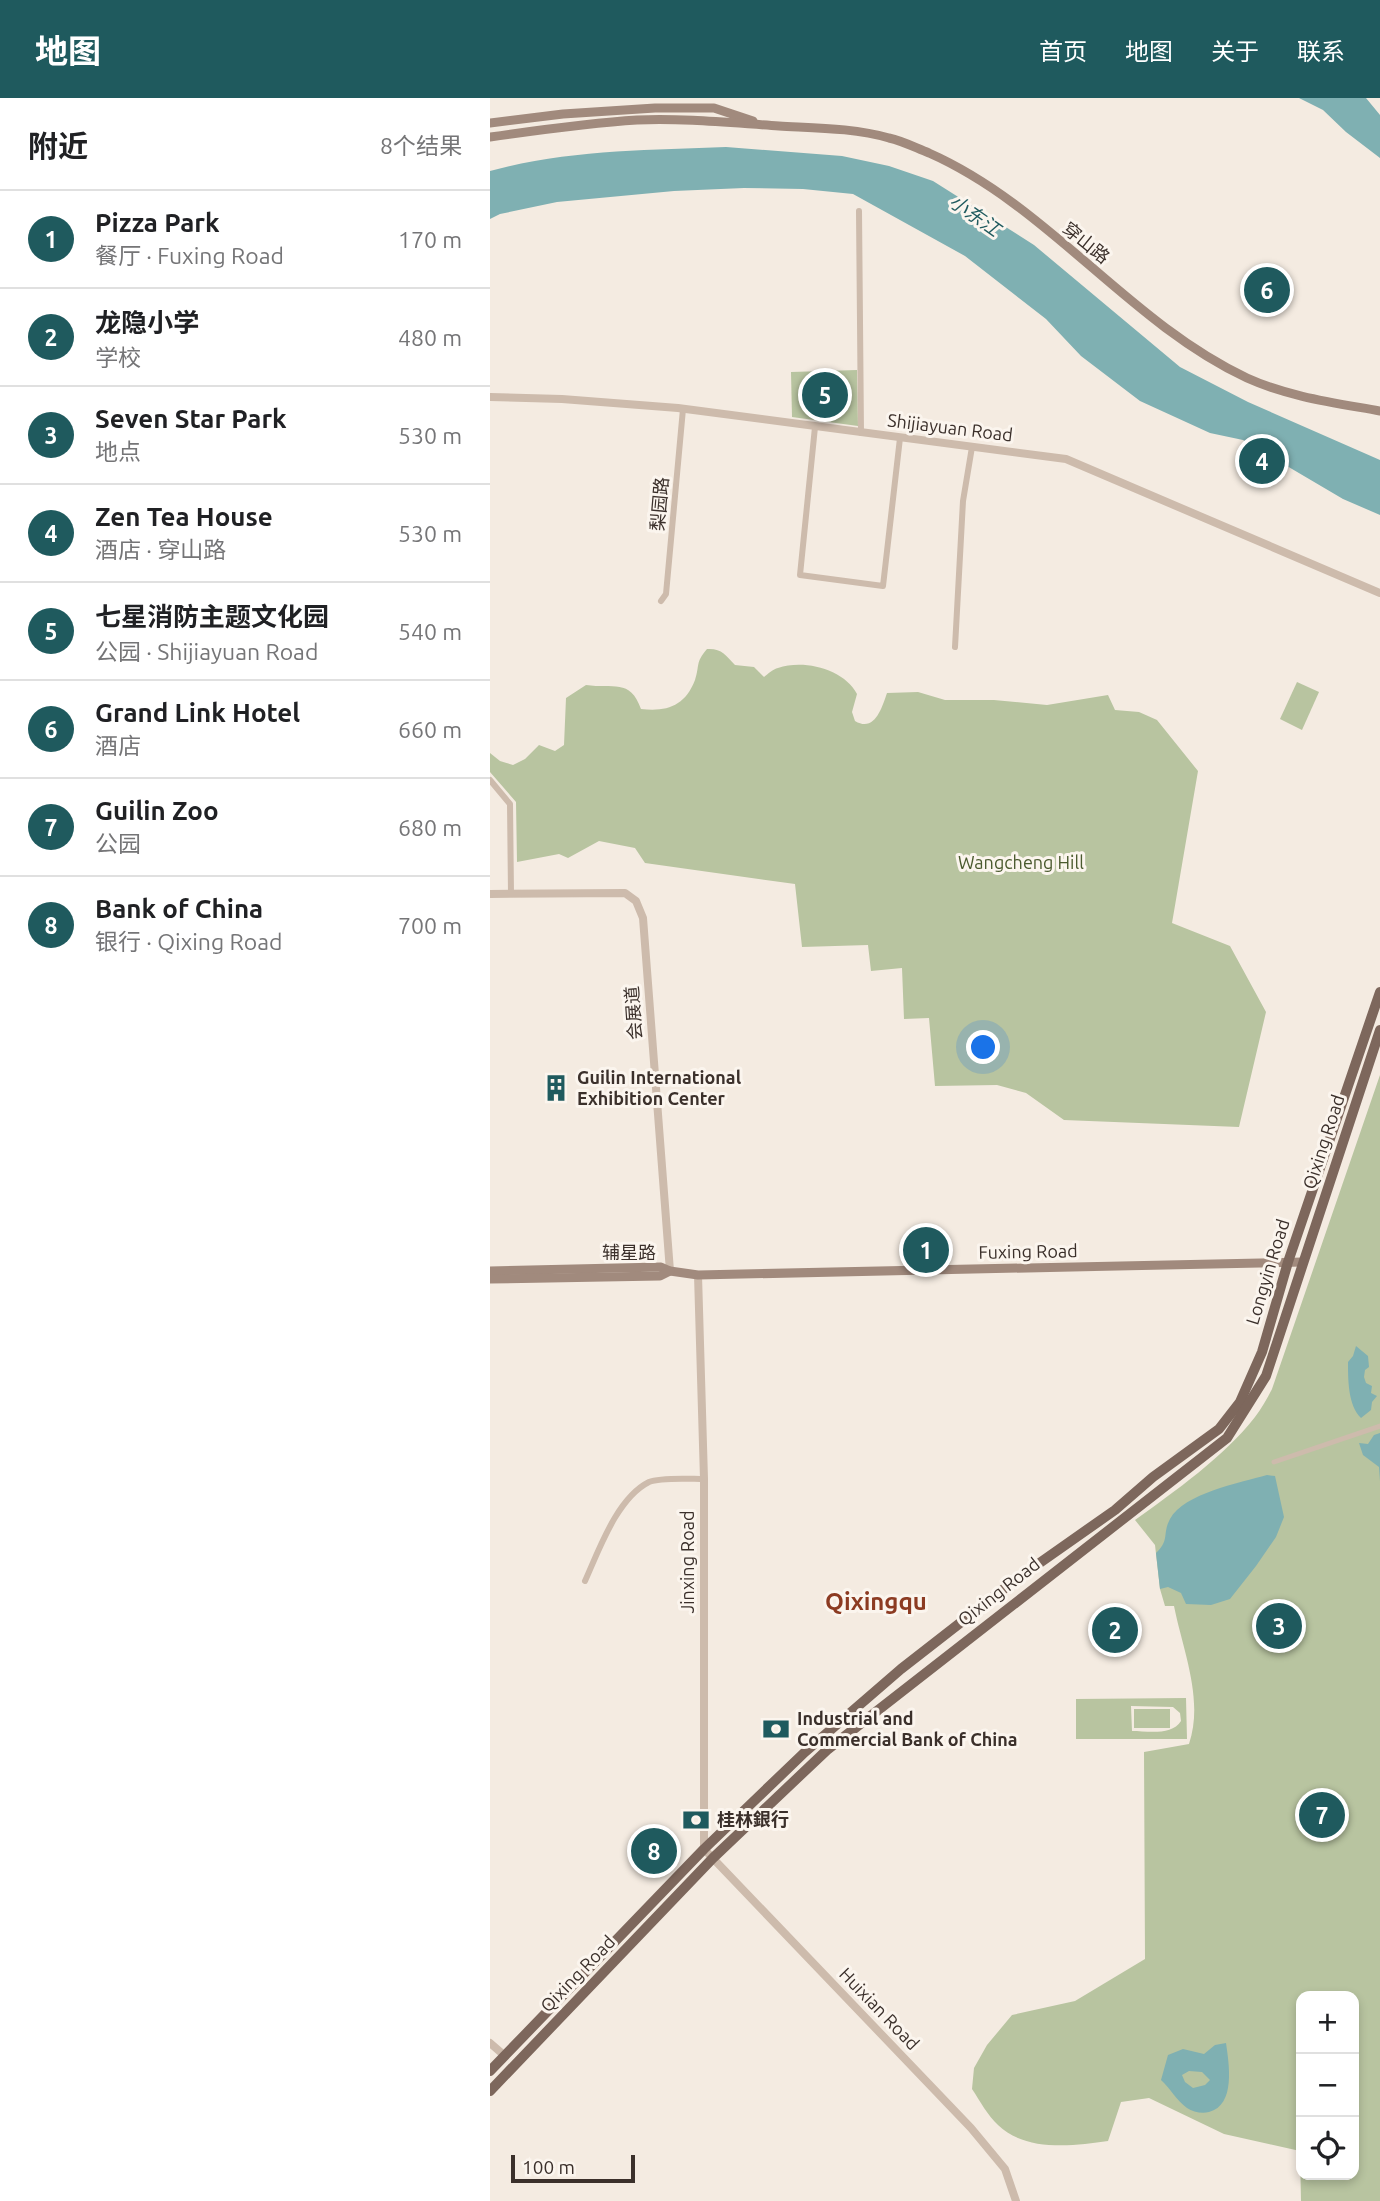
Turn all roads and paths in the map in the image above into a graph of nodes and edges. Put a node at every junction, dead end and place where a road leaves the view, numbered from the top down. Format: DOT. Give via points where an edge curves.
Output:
graph roads {
  1 [pos="490,123"];
  2 [pos="764,125"];
  3 [pos="490,137"];
  4 [pos="859,211"];
  5 [pos="490,397"];
  6 [pos="683,409"];
  7 [pos="1380,411"];
  8 [pos="815,427"];
  9 [pos="861,433"];
  10 [pos="900,438"];
  11 [pos="972,447"];
  12 [pos="1380,593"];
  13 [pos="661,601"];
  14 [pos="954,647"];
  15 [pos="490,780"];
  16 [pos="490,894"];
  17 [pos="511,894"];
  18 [pos="1380,992"];
  19 [pos="1380,1030"];
  20 [pos="1288,1262"];
  21 [pos="1303,1262"];
  22 [pos="490,1271"];
  23 [pos="670,1271"];
  24 [pos="698,1275"];
  25 [pos="490,1279"];
  26 [pos="1240,1402"];
  27 [pos="1380,1426"];
  28 [pos="1274,1462"];
  29 [pos="704,1479"];
  30 [pos="585,1581"];
  31 [pos="704,1849"];
  32 [pos="713,1858"];
  33 [pos="490,2043"];
  34 [pos="505,2056"];
  35 [pos="490,2071"];
  36 [pos="490,2091"];
  37 [pos="1016,2201"];
  1 -- 2 [label="main road, 穿山路" via="575,113 714,108"];
  2 -- 3 [label="main road, 穿山路" via="639,120"];
  2 -- 7 [label="main road, 穿山路" via="889,137 931,154 1012,202 1202,353 1248,378 1293,394"];
  4 -- 9 [label="street"];
  5 -- 6 [label="street, Shijiayuan Road"];
  6 -- 8 [label="street, Shijiayuan Road"];
  6 -- 13 [label="street, 梨园路" via="666,594"];
  8 -- 9 [label="street, Shijiayuan Road"];
  8 -- 10 [label="street" via="800,575 855,583 883,586"];
  9 -- 10 [label="street, Shijiayuan Road"];
  10 -- 11 [label="street, Shijiayuan Road"];
  11 -- 12 [label="street, Shijiayuan Road" via="1066,459"];
  11 -- 14 [label="street" via="963,500"];
  15 -- 17 [label="street" via="510,804"];
  16 -- 17 [label="street, 会展道"];
  17 -- 23 [label="street, 会展道" via="625,893 636,901 643,918"];
  18 -- 20 [label="main road, Longyin Road"];
  19 -- 21 [label="main road, Qixing Road"];
  20 -- 21 [label="main road, Fuxing Road"];
  20 -- 24 [label="main road, Fuxing Road"];
  20 -- 26 [label="main road, Longyin Road" via="1262,1352"];
  21 -- 32 [label="main road, Qixing Road" via="1265,1376 1227,1438 827,1750"];
  22 -- 23 [label="main road, 辅星路" via="661,1267"];
  23 -- 24 [label="main road, Fuxing Road"];
  23 -- 25 [label="main road, 辅星路" via="660,1276"];
  24 -- 29 [label="street, Jinxing Road"];
  26 -- 31 [label="main road, Qixing Road" via="1219,1429 901,1670"];
  27 -- 28 [label="street"];
  29 -- 30 [label="street" via="651,1481 628,1498"];
  29 -- 31 [label="street, Jinxing Road"];
  31 -- 32 [label="street, Huixian Road"];
  31 -- 34 [label="main road, Qixing Road"];
  32 -- 36 [label="main road, Qixing Road"];
  32 -- 37 [label="street, Huixian Road" via="971,2128 1005,2169"];
  33 -- 34 [label="street"];
  34 -- 35 [label="main road, Qixing Road"];
}
